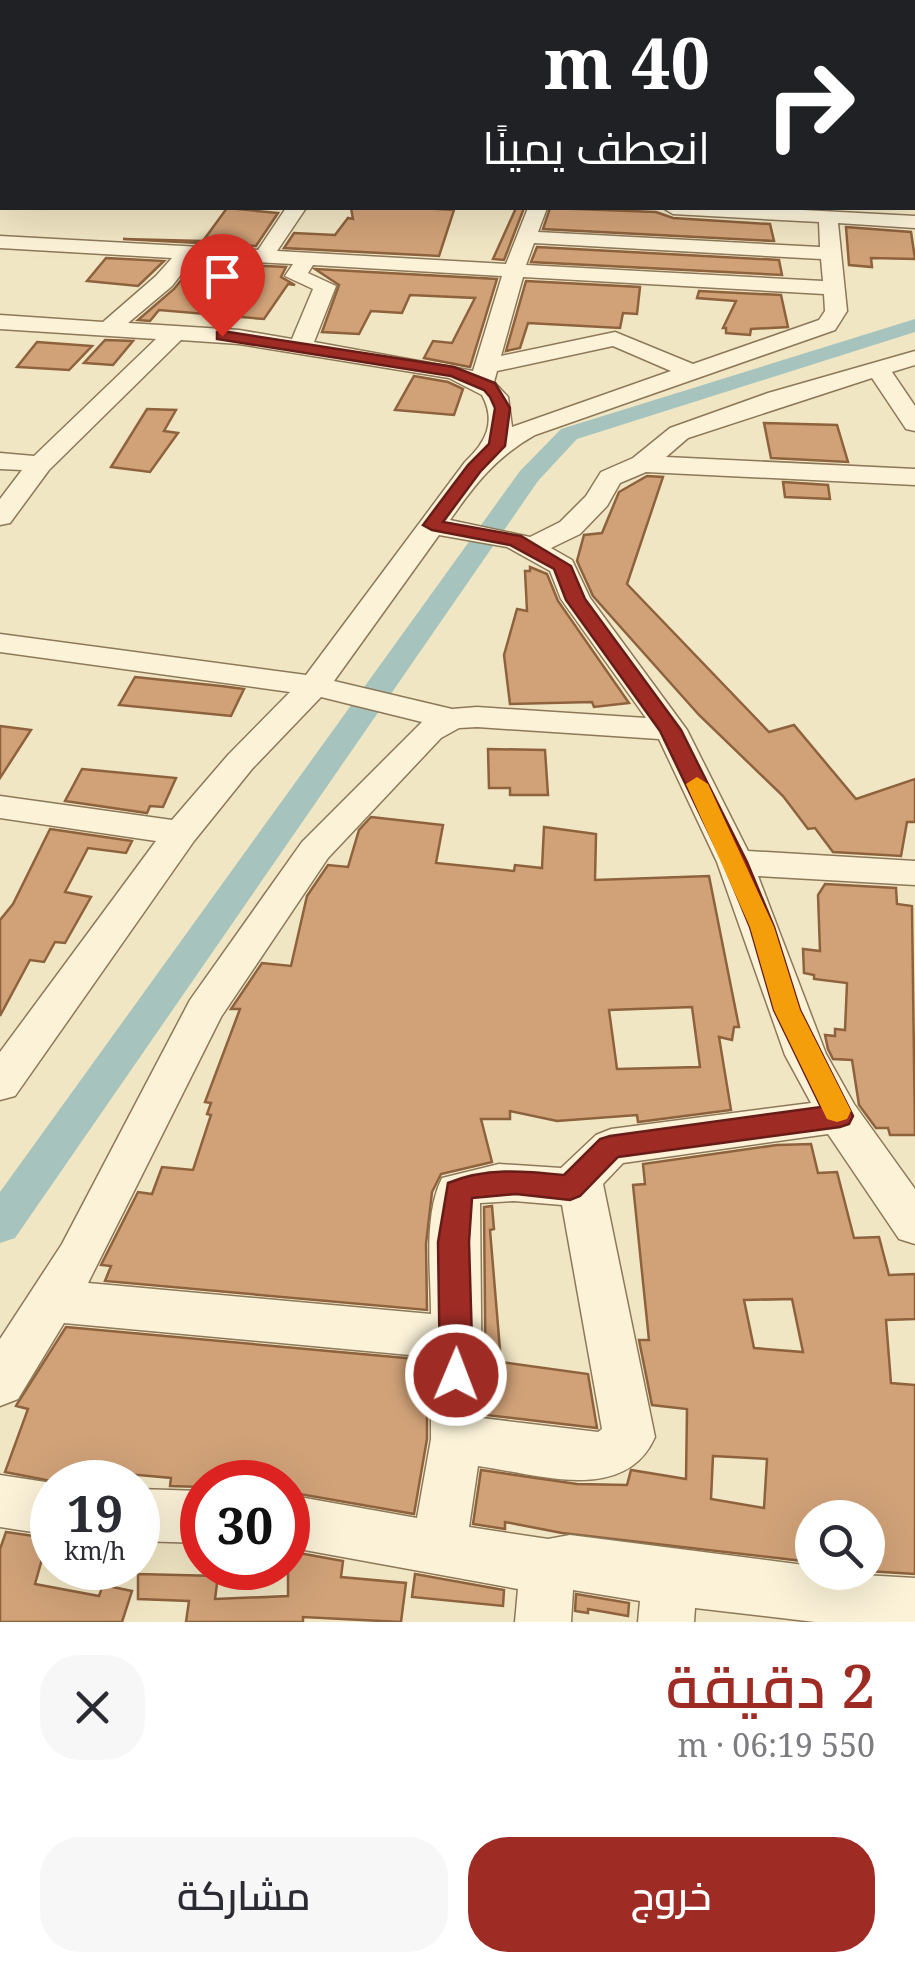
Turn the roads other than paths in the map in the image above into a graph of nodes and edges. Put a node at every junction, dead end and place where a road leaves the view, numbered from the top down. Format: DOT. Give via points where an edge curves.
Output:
graph roads {
  1 [pos="295,210"];
  2 [pos="536,210"];
  3 [pos="720,210"];
  4 [pos="815,214"];
  5 [pos="915,222"];
  6 [pos="528,237"];
  7 [pos="0,242"];
  8 [pos="187,253"];
  9 [pos="833,254"];
  10 [pos="264,256"];
  11 [pos="308,258"];
  12 [pos="514,270"];
  13 [pos="836,288"];
  14 [pos="0,322"];
  15 [pos="106,331"];
  16 [pos="174,334"];
  17 [pos="301,346"];
  18 [pos="915,358"];
  19 [pos="880,370"];
  20 [pos="693,372"];
  21 [pos="484,374"];
  22 [pos="915,424"];
  23 [pos="497,446"];
  24 [pos="0,460"];
  25 [pos="40,464"];
  26 [pos="642,464"];
  27 [pos="915,477"];
  28 [pos="0,517"];
  29 [pos="440,526"];
  30 [pos="521,544"];
  31 [pos="9,644"];
  32 [pos="0,672"];
  33 [pos="322,688"];
  34 [pos="452,719"];
  35 [pos="671,730"];
  36 [pos="0,807"];
  37 [pos="182,833"];
  38 [pos="735,862"];
  39 [pos="915,873"];
  40 [pos="0,1084"];
  41 [pos="840,1116"];
  42 [pos="579,1178"];
  43 [pos="912,1216"];
  44 [pos="51,1301"];
  45 [pos="458,1338"];
  46 [pos="0,1383"];
  47 [pos="457,1439"];
  48 [pos="0,1501"];
  49 [pos="30,1506"];
  50 [pos="310,1524"];
  51 [pos="438,1549"];
  52 [pos="548,1566"];
  53 [pos="915,1606"];
  54 [pos="664,1610"];
  55 [pos="832,1610"];
  56 [pos="543,1622"];
  1 -- 10 [label="street"];
  2 -- 6 [label="street"];
  3 -- 4 [label="street"];
  4 -- 5 [label="street"];
  4 -- 9 [label="street"];
  6 -- 9 [label="street"];
  6 -- 12 [label="street"];
  7 -- 8 [label="street"];
  8 -- 10 [label="street"];
  8 -- 15 [label="street"];
  9 -- 13 [label="street"];
  10 -- 11 [label="street"];
  11 -- 12 [label="street"];
  11 -- 17 [label="street" via="296,276 325,286"];
  12 -- 13 [label="street"];
  12 -- 21 [label="street"];
  13 -- 20 [label="street" via="836,311 827,326"];
  14 -- 15 [label="street"];
  15 -- 16 [label="street"];
  16 -- 17 [label="street"];
  16 -- 25 [label="street"];
  17 -- 21 [label="street"];
  18 -- 19 [label="street"];
  19 -- 22 [label="street"];
  19 -- 26 [label="street" via="680,433"];
  20 -- 21 [label="street" via="615,339"];
  20 -- 23 [label="street"];
  21 -- 23 [label="street" via="502,408"];
  23 -- 29 [label="street" via="474,468"];
  24 -- 25 [label="street"];
  25 -- 28 [label="street"];
  26 -- 27 [label="street"];
  26 -- 30 [label="street" via="610,478 570,528"];
  29 -- 30 [label="street"];
  29 -- 33 [label="street"];
  30 -- 35 [label="street" via="562,566 576,600"];
  31 -- 32 [label="street"];
  31 -- 33 [label="street"];
  33 -- 34 [label="street"];
  33 -- 37 [label="street" via="240,762"];
  34 -- 35 [label="street"];
  34 -- 44 [label="street" via="417,741 315,850 226,978"];
  35 -- 38 [label="street"];
  36 -- 37 [label="street"];
  37 -- 40 [label="street"];
  38 -- 39 [label="street"];
  38 -- 41 [label="street" via="787,1010"];
  41 -- 42 [label="street" via="610,1147"];
  41 -- 43 [label="street"];
  42 -- 45 [label="street" via="570,1188 516,1182 458,1191"];
  42 -- 47 [label="street" via="629,1437 599,1457"];
  44 -- 45 [label="street"];
  44 -- 46 [label="street"];
  45 -- 47 [label="street"];
  47 -- 51 [label="street"];
  48 -- 49 [label="street"];
  50 -- 51 [label="street"];
  51 -- 52 [label="street"];
  52 -- 54 [label="street" via="570,1562"];
  52 -- 56 [label="street"];
  53 -- 55 [label="street"];
  54 -- 55 [label="street" via="785,1588"];
}
